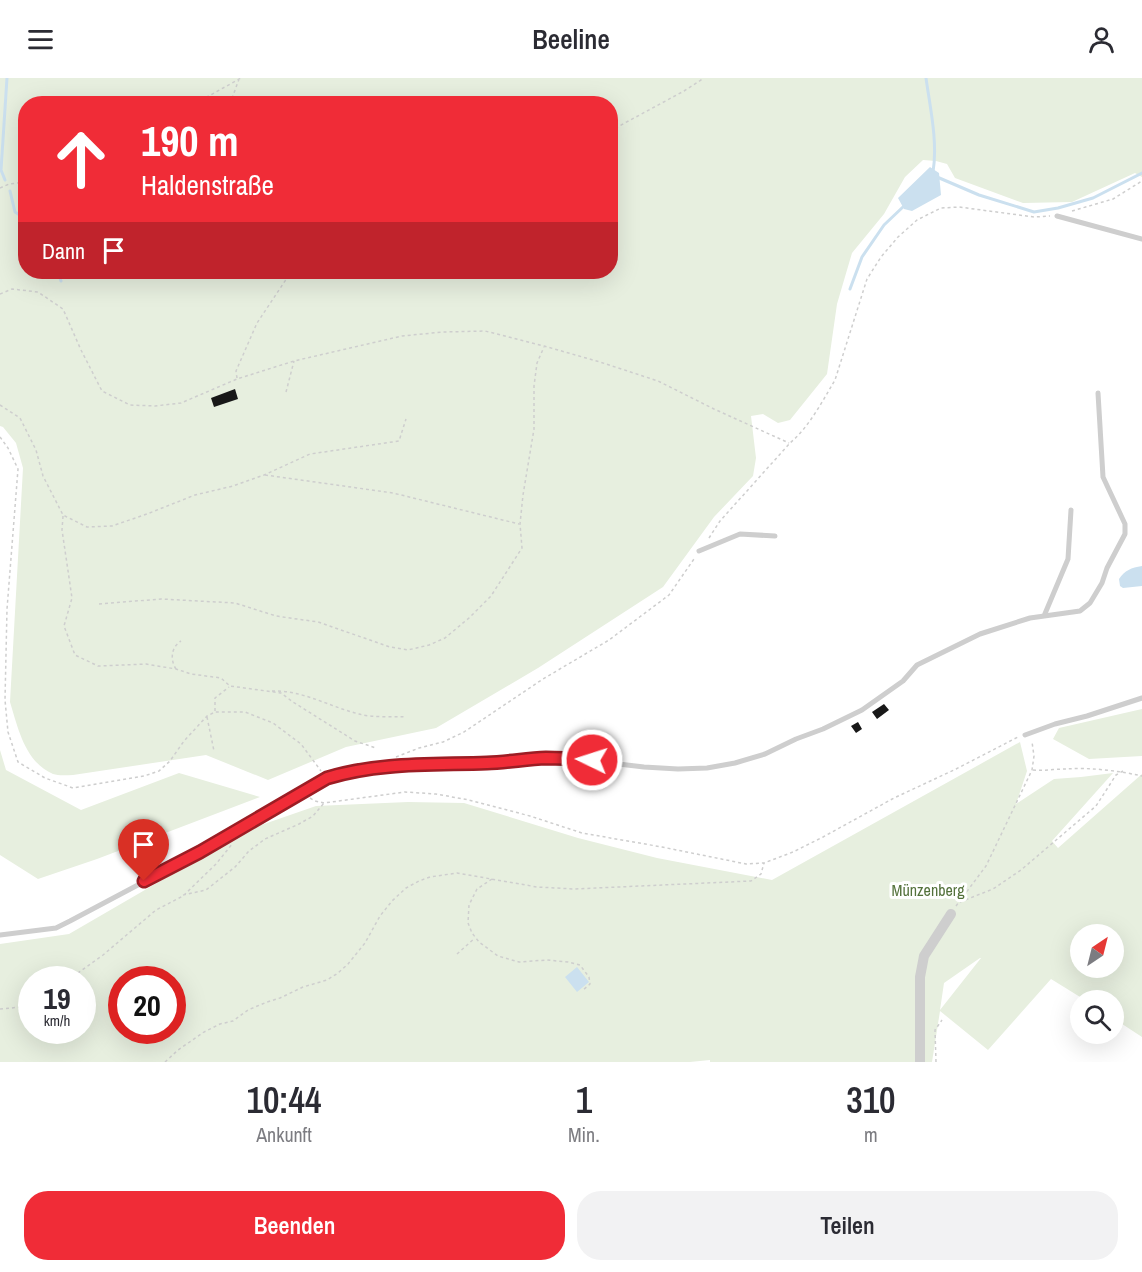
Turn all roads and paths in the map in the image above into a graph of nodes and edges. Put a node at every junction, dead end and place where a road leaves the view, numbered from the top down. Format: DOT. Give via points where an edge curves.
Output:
graph roads {
  1 [pos="240,78"];
  2 [pos="704,78"];
  3 [pos="209,96"];
  4 [pos="233,96"];
  5 [pos="618,127"];
  6 [pos="1142,181"];
  7 [pos="18,183"];
  8 [pos="0,188"];
  9 [pos="1057,216"];
  10 [pos="1142,239"];
  11 [pos="286,279"];
  12 [pos="0,294"];
  13 [pos="544,346"];
  14 [pos="294,360"];
  15 [pos="237,379"];
  16 [pos="286,392"];
  17 [pos="1098,393"];
  18 [pos="0,405"];
  19 [pos="406,419"];
  20 [pos="0,437"];
  21 [pos="790,443"];
  22 [pos="264,475"];
  23 [pos="1071,510"];
  24 [pos="63,515"];
  25 [pos="520,524"];
  26 [pos="775,536"];
  27 [pos="699,551"];
  28 [pos="99,604"];
  29 [pos="1044,616"];
  30 [pos="181,641"];
  31 [pos="176,669"];
  32 [pos="230,686"];
  33 [pos="266,691"];
  34 [pos="1142,698"];
  35 [pos="215,712"];
  36 [pos="207,716"];
  37 [pos="406,717"];
  38 [pos="1025,735"];
  39 [pos="376,748"];
  40 [pos="214,751"];
  41 [pos="394,758"];
  42 [pos="1032,770"];
  43 [pos="1123,771"];
  44 [pos="1142,776"];
  45 [pos="327,778"];
  46 [pos="306,790"];
  47 [pos="377,792"];
  48 [pos="378,795"];
  49 [pos="324,802"];
  50 [pos="235,840"];
  51 [pos="764,862"];
  52 [pos="493,879"];
  53 [pos="183,896"];
  54 [pos="959,902"];
  55 [pos="951,914"];
  56 [pos="0,935"];
  57 [pos="475,937"];
  58 [pos="457,954"];
  59 [pos="88,966"];
  60 [pos="582,991"];
  61 [pos="18,1007"];
  62 [pos="0,1009"];
  63 [pos="942,1020"];
  64 [pos="165,1062"];
  65 [pos="920,1062"];
  66 [pos="936,1062"];
  1 -- 3 [label="path"];
  1 -- 4 [label="path"];
  2 -- 5 [label="path"];
  6 -- 9 [label="path" via="1113,199"];
  7 -- 8 [label="path"];
  9 -- 10 [label="lane"];
  9 -- 21 [label="path" via="941,208 898,237 867,279 835,380 801,433"];
  11 -- 15 [label="path" via="256,323 236,371"];
  12 -- 15 [label="path" via="12,289 38,292 63,309 102,391 130,405 181,403"];
  13 -- 14 [label="path" via="485,331 443,332 402,336"];
  13 -- 21 [label="path" via="658,381"];
  13 -- 25 [label="path" via="537,363 534,429"];
  14 -- 15 [label="path"];
  14 -- 16 [label="path"];
  17 -- 29 [label="lane" via="1102,477 1125,524 1125,534 1090,603 1080,611"];
  18 -- 24 [label="path" via="20,418"];
  19 -- 22 [label="path" via="399,441 310,454"];
  20 -- 36 [label="path" via="18,469 7,609 5,700 8,732 18,762 73,788 144,776 159,771 170,761"];
  21 -- 27 [label="path" via="720,521"];
  22 -- 24 [label="path" via="112,526 87,527"];
  22 -- 25 [label="path" via="393,494"];
  23 -- 29 [label="lane" via="1068,560"];
  24 -- 31 [label="path" via="72,598 64,626 75,655 98,666 146,664"];
  25 -- 28 [label="path" via="522,548 491,596 445,638 408,650 318,622 276,616 235,603 161,599"];
  26 -- 27 [label="lane" via="740,534"];
  27 -- 41 [label="path" via="669,595 609,640 543,678 464,732"];
  29 -- 45 [label="lane" via="980,634 917,666 862,710 765,754 735,763 678,769 546,758 370,768"];
  30 -- 31 [label="path" via="172,653"];
  31 -- 32 [label="path" via="221,678"];
  32 -- 33 [label="path"];
  32 -- 35 [label="path" via="215,698"];
  33 -- 37 [label="path" via="284,690 360,715"];
  33 -- 39 [label="path" via="281,693 355,741"];
  34 -- 38 [label="lane"];
  35 -- 36 [label="path"];
  35 -- 45 [label="path" via="245,712 273,723 302,744"];
  36 -- 40 [label="path"];
  38 -- 42 [label="path" via="1032,741"];
  38 -- 51 [label="path" via="793,852"];
  42 -- 43 [label="path"];
  42 -- 54 [label="path" via="986,866"];
  43 -- 44 [label="path"];
  43 -- 54 [label="path" via="1095,806 1021,870 993,889"];
  45 -- 46 [label="lane"];
  46 -- 49 [label="path" via="315,801"];
  46 -- 56 [label="lane" via="200,852 56,928"];
  47 -- 48 [label="path"];
  48 -- 49 [label="path"];
  48 -- 51 [label="path" via="436,794 530,816 582,833 746,864"];
  49 -- 53 [label="path" via="313,816 265,838 206,890"];
  50 -- 53 [label="path"];
  51 -- 52 [label="path" via="760,874 751,881 574,889"];
  52 -- 57 [label="path" via="477,889 469,905 468,923"];
  52 -- 64 [label="path" via="458,873 418,881 392,901 365,943 338,974 204,1032"];
  53 -- 59 [label="path" via="156,910"];
  54 -- 55 [label="path"];
  55 -- 65 [label="street" via="924,956 920,977"];
  57 -- 58 [label="path"];
  57 -- 60 [label="path" via="498,956 519,962 547,960 580,965 590,984"];
  61 -- 62 [label="path"];
  63 -- 66 [label="path" via="935,1030"];
}
